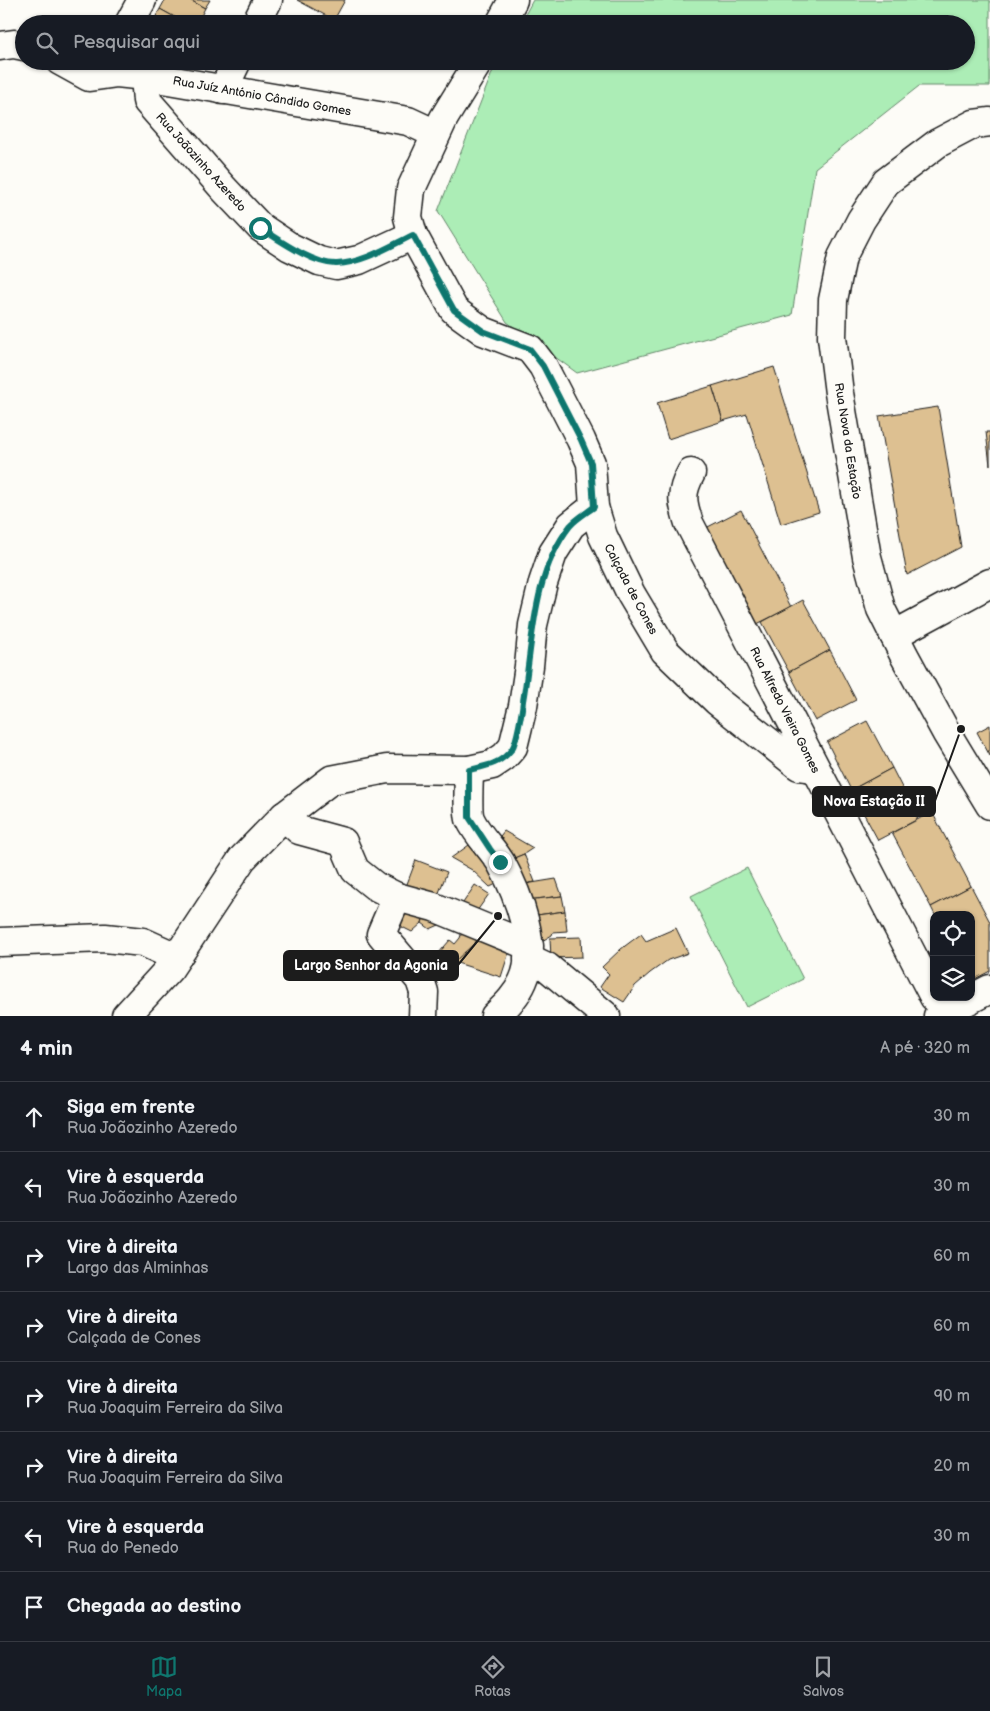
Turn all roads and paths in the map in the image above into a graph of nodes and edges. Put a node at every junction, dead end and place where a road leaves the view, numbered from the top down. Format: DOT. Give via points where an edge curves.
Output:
graph roads {
  1 [pos="142,0"];
  2 [pos="268,0"];
  3 [pos="513,0"];
  4 [pos="134,15"];
  5 [pos="260,15"];
  6 [pos="505,15"];
  7 [pos="15,44"];
  8 [pos="0,46"];
  9 [pos="76,70"];
  10 [pos="110,70"];
  11 [pos="128,70"];
  12 [pos="233,70"];
  13 [pos="474,70"];
  14 [pos="145,76"];
  15 [pos="223,90"];
  16 [pos="990,122"];
  17 [pos="436,134"];
  18 [pos="413,235"];
  19 [pos="691,473"];
  20 [pos="594,507"];
  21 [pos="990,583"];
  22 [pos="894,635"];
  23 [pos="814,768"];
  24 [pos="469,770"];
  25 [pos="990,805"];
  26 [pos="284,816"];
  27 [pos="397,896"];
  28 [pos="0,942"];
  29 [pos="529,952"];
  30 [pos="176,957"];
  31 [pos="990,988"];
  32 [pos="937,1006"];
  33 [pos="126,1016"];
  34 [pos="423,1016"];
  35 [pos="495,1016"];
  36 [pos="606,1016"];
  1 -- 4 [label="street"];
  2 -- 5 [label="street"];
  3 -- 6 [label="street"];
  7 -- 8 [label="street"];
  9 -- 10 [label="street, Rua Juíz António Cândido Gomes" via="89,77"];
  11 -- 14 [label="street, Rua Juíz António Cândido Gomes"];
  12 -- 15 [label="street"];
  13 -- 17 [label="street"];
  14 -- 15 [label="street, Rua Juíz António Cândido Gomes"];
  14 -- 18 [label="street, Rua Joãozinho Azeredo" via="147,101 260,228 290,248 336,265 359,260"];
  15 -- 17 [label="street, Rua Juíz António Cândido Gomes" via="408,121"];
  16 -- 22 [label="street, Rua Nova da Estação" via="974,124 938,143 886,182 842,256 833,300 832,337 839,393 867,557 881,609"];
  17 -- 18 [label="street" via="411,189 408,217"];
  18 -- 20 [label="street, Calçada de Cones" via="454,310 483,331 530,349 543,366 591,463"];
  19 -- 23 [label="street, Rua Alfredo Vieira Gomes" via="682,492 689,523"];
  20 -- 23 [label="street, Calçada de Cones" via="602,536 665,651 717,701 799,766"];
  20 -- 24 [label="street" via="571,525 553,553 533,625 528,674 513,747 492,765"];
  21 -- 22 [label="street"];
  22 -- 25 [label="street, Rua Nova da Estação" via="947,734"];
  23 -- 32 [label="street, Rua Alfredo Vieira Gomes"];
  24 -- 26 [label="street" via="387,769 331,780"];
  24 -- 29 [label="street" via="469,817 504,870 523,914"];
  26 -- 27 [label="street" via="299,830 343,842 355,870 375,886"];
  26 -- 30 [label="street" via="242,859"];
  27 -- 29 [label="street" via="434,907"];
  27 -- 34 [label="street" via="381,934 420,980 424,992"];
  28 -- 30 [label="street" via="105,938 143,942"];
  29 -- 35 [label="street" via="524,979 511,1001"];
  29 -- 36 [label="street"];
  30 -- 33 [label="street" via="170,968"];
  31 -- 32 [label="street"];
}
